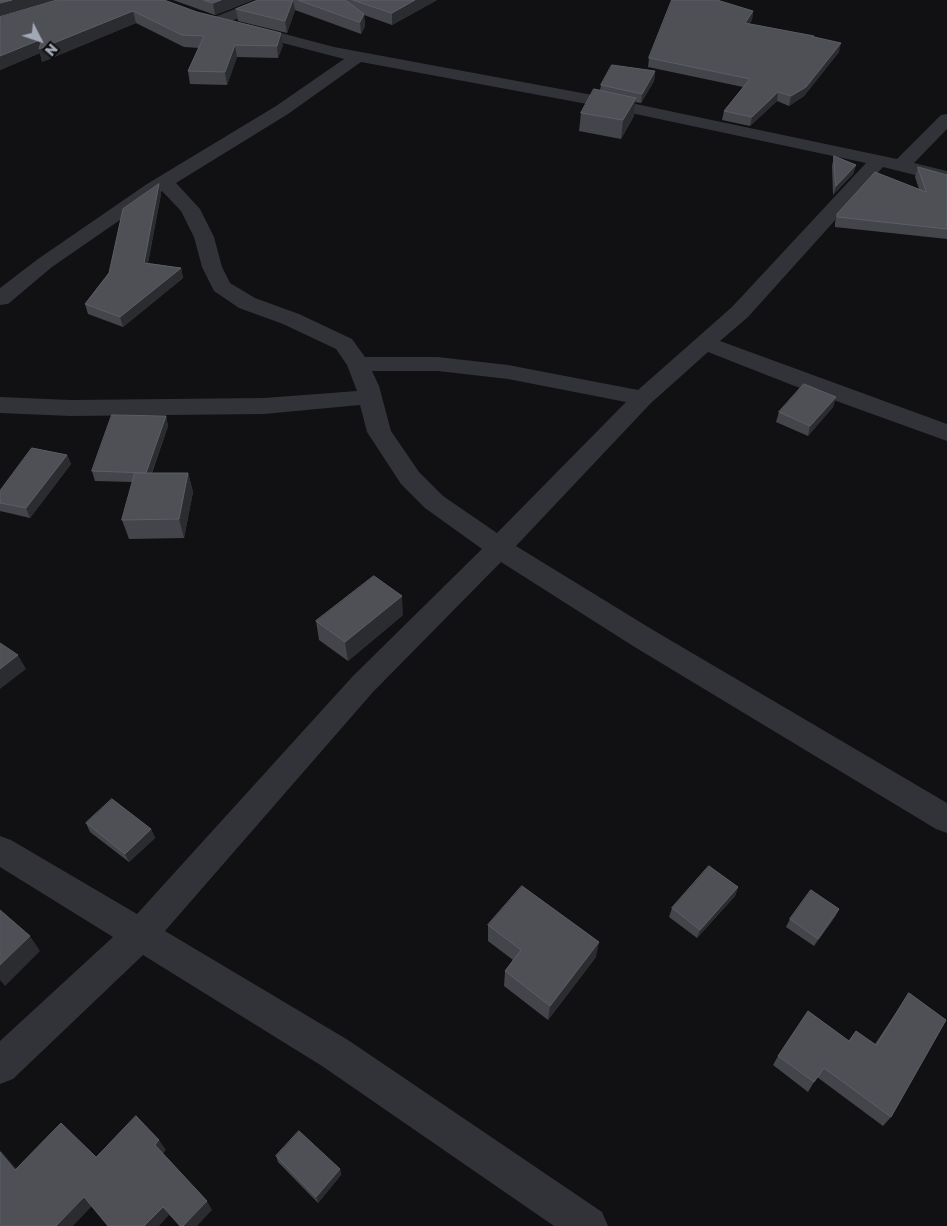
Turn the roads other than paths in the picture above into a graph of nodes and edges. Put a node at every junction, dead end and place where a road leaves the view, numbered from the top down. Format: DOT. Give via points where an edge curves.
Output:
graph roads {
  1 [pos="272,0"];
  2 [pos="358,57"];
  3 [pos="947,119"];
  4 [pos="890,163"];
  5 [pos="947,177"];
  6 [pos="164,182"];
  7 [pos="0,299"];
  8 [pos="705,343"];
  9 [pos="358,364"];
  10 [pos="370,398"];
  11 [pos="643,398"];
  12 [pos="0,405"];
  13 [pos="947,432"];
  14 [pos="498,547"];
  15 [pos="947,819"];
  16 [pos="0,850"];
  17 [pos="140,935"];
  18 [pos="0,1066"];
  19 [pos="588,1226"];
  1 -- 2 [label="street" via="212,20"];
  2 -- 4 [label="street" via="598,101"];
  2 -- 6 [label="street" via="282,110"];
  3 -- 4 [label="street"];
  4 -- 5 [label="street"];
  4 -- 8 [label="street"];
  6 -- 7 [label="street" via="45,263"];
  6 -- 9 [label="street" via="190,209 222,287 247,303 344,344"];
  8 -- 11 [label="street"];
  8 -- 13 [label="street"];
  9 -- 10 [label="street"];
  9 -- 11 [label="street" via="438,364 508,372"];
  10 -- 12 [label="street" via="264,406 71,408"];
  10 -- 14 [label="street" via="379,432 410,478 434,502"];
  11 -- 14 [label="street"];
  14 -- 15 [label="street" via="643,638"];
  14 -- 17 [label="street" via="362,684"];
  16 -- 17 [label="street"];
  17 -- 18 [label="street"];
  17 -- 19 [label="street" via="336,1052"];
}
